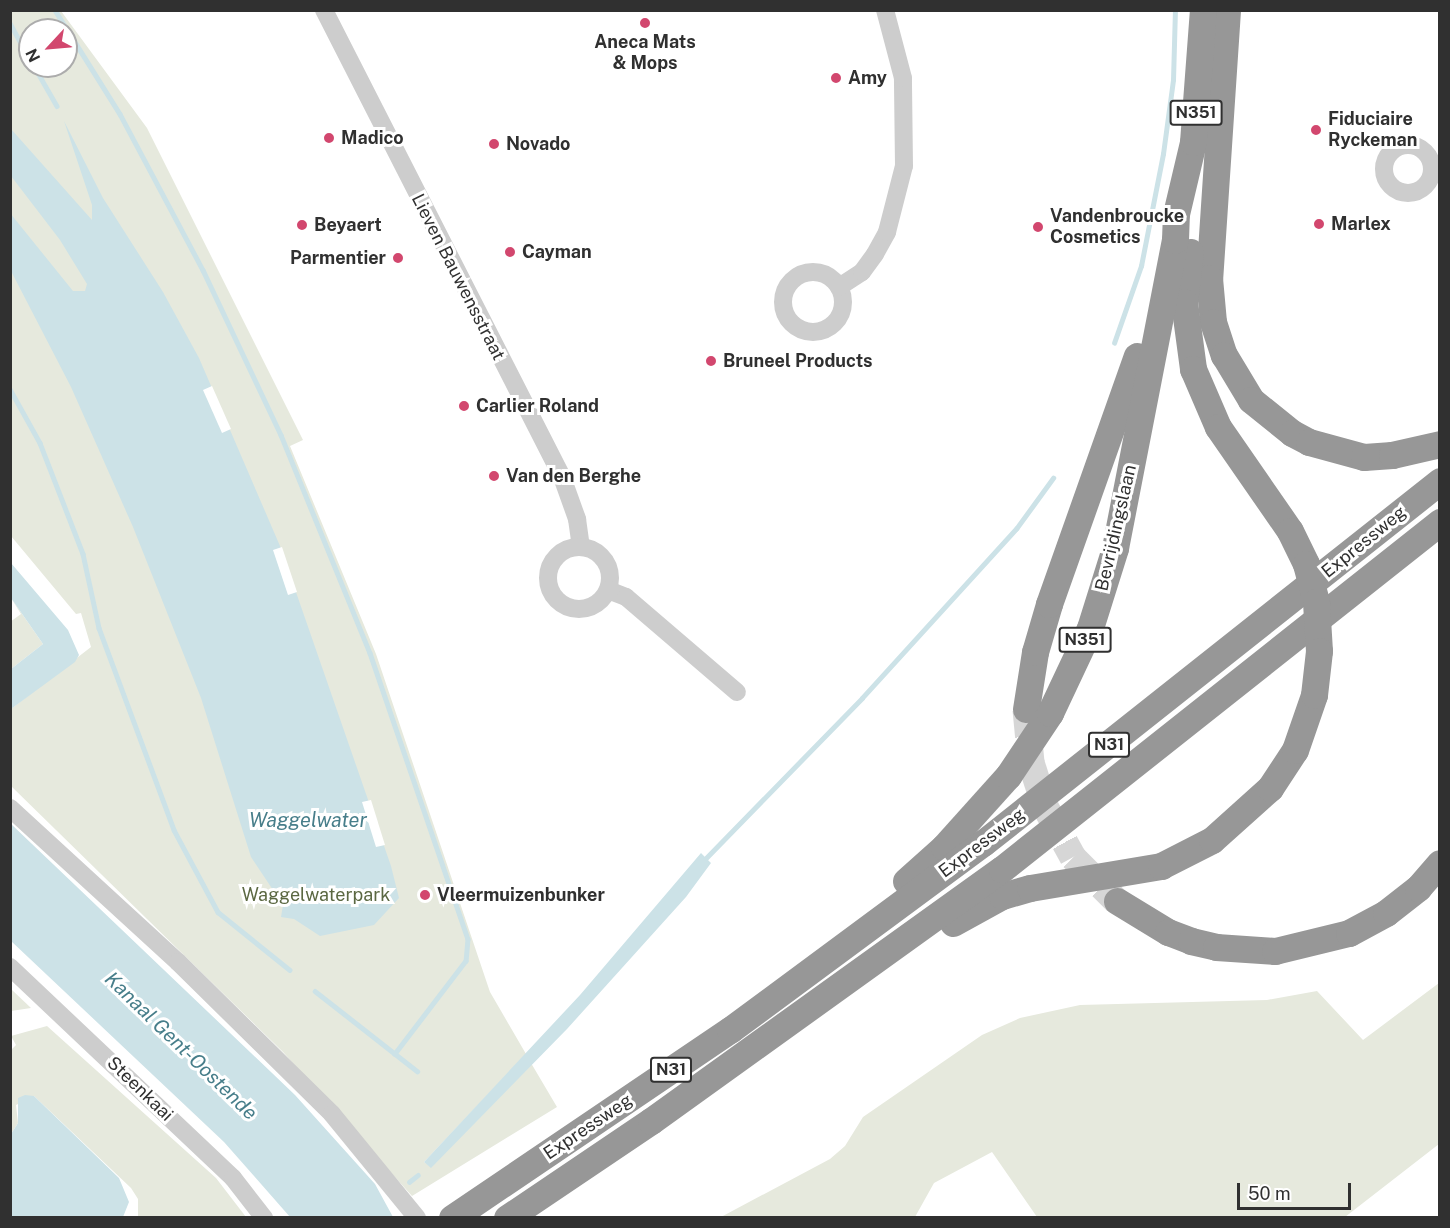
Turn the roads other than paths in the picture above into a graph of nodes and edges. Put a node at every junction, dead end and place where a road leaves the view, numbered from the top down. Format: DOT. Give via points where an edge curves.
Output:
graph roads {
  1 [pos="324,10"];
  2 [pos="885,10"];
  3 [pos="1203,10"];
  4 [pos="1227,10"];
  5 [pos="1216,144"];
  6 [pos="1176,213"];
  7 [pos="839,287"];
  8 [pos="1440,444"];
  9 [pos="1440,480"];
  10 [pos="1440,522"];
  11 [pos="581,547"];
  12 [pos="608,590"];
  13 [pos="737,692"];
  14 [pos="1026,709"];
  15 [pos="10,808"];
  16 [pos="1440,863"];
  17 [pos="1117,901"];
  18 [pos="832,955"];
  19 [pos="877,959"];
  20 [pos="10,967"];
  21 [pos="515,1212"];
  22 [pos="264,1218"];
  23 [pos="417,1218"];
  24 [pos="452,1218"];
  1 -- 11 [label="street, Lieven Bauwensstraat" via="562,477 577,519"];
  2 -- 7 [label="street" via="903,78 904,166 896,203 879,247 862,272"];
  3 -- 6 [label="highway, Bevrijdingslaan / N351" via="1193,142"];
  4 -- 5 [label="highway, N351"];
  5 -- 8 [label="highway, N351" via="1209,278 1213,322 1224,355 1246,393 1292,433 1330,449 1364,456 1392,455"];
  5 -- 19 [label="highway, N351, bridge" via="1193,236 1186,282 1186,335 1192,369 1218,427 1290,531 1306,564 1316,602 1320,651 1314,695 1295,750 1254,807 1212,840 1161,866 1002,896 927,939"];
  6 -- 14 [label="highway, N351" via="1125,395 1038,642"];
  6 -- 18 [label="highway, Bevrijdingslaan / N351" via="1175,240 1115,548 1081,650 1050,713 1008,776 944,847 850,924"];
  9 -- 18 [label="highway, Expressweg / N31" via="1175,693"];
  10 -- 19 [label="highway, Expressweg / N31" via="1080,809"];
  11 -- 12 [label="street" via="591,549 607,563"];
  11 -- 12 [label="street" via="571,548 554,560 548,579 551,591 558,601 577,609 597,604"];
  12 -- 13 [label="street" via="627,597"];
  15 -- 23 [label="street" via="178,962 332,1114"];
  16 -- 17 [label="highway" via="1418,888 1386,913 1350,933 1275,951 1234,950 1191,941"];
  18 -- 24 [label="highway, Expressweg / N31" via="730,1030"];
  19 -- 21 [label="highway, Expressweg / N31" via="651,1121"];
  20 -- 22 [label="street, Steenkaai" via="233,1178"];
}
